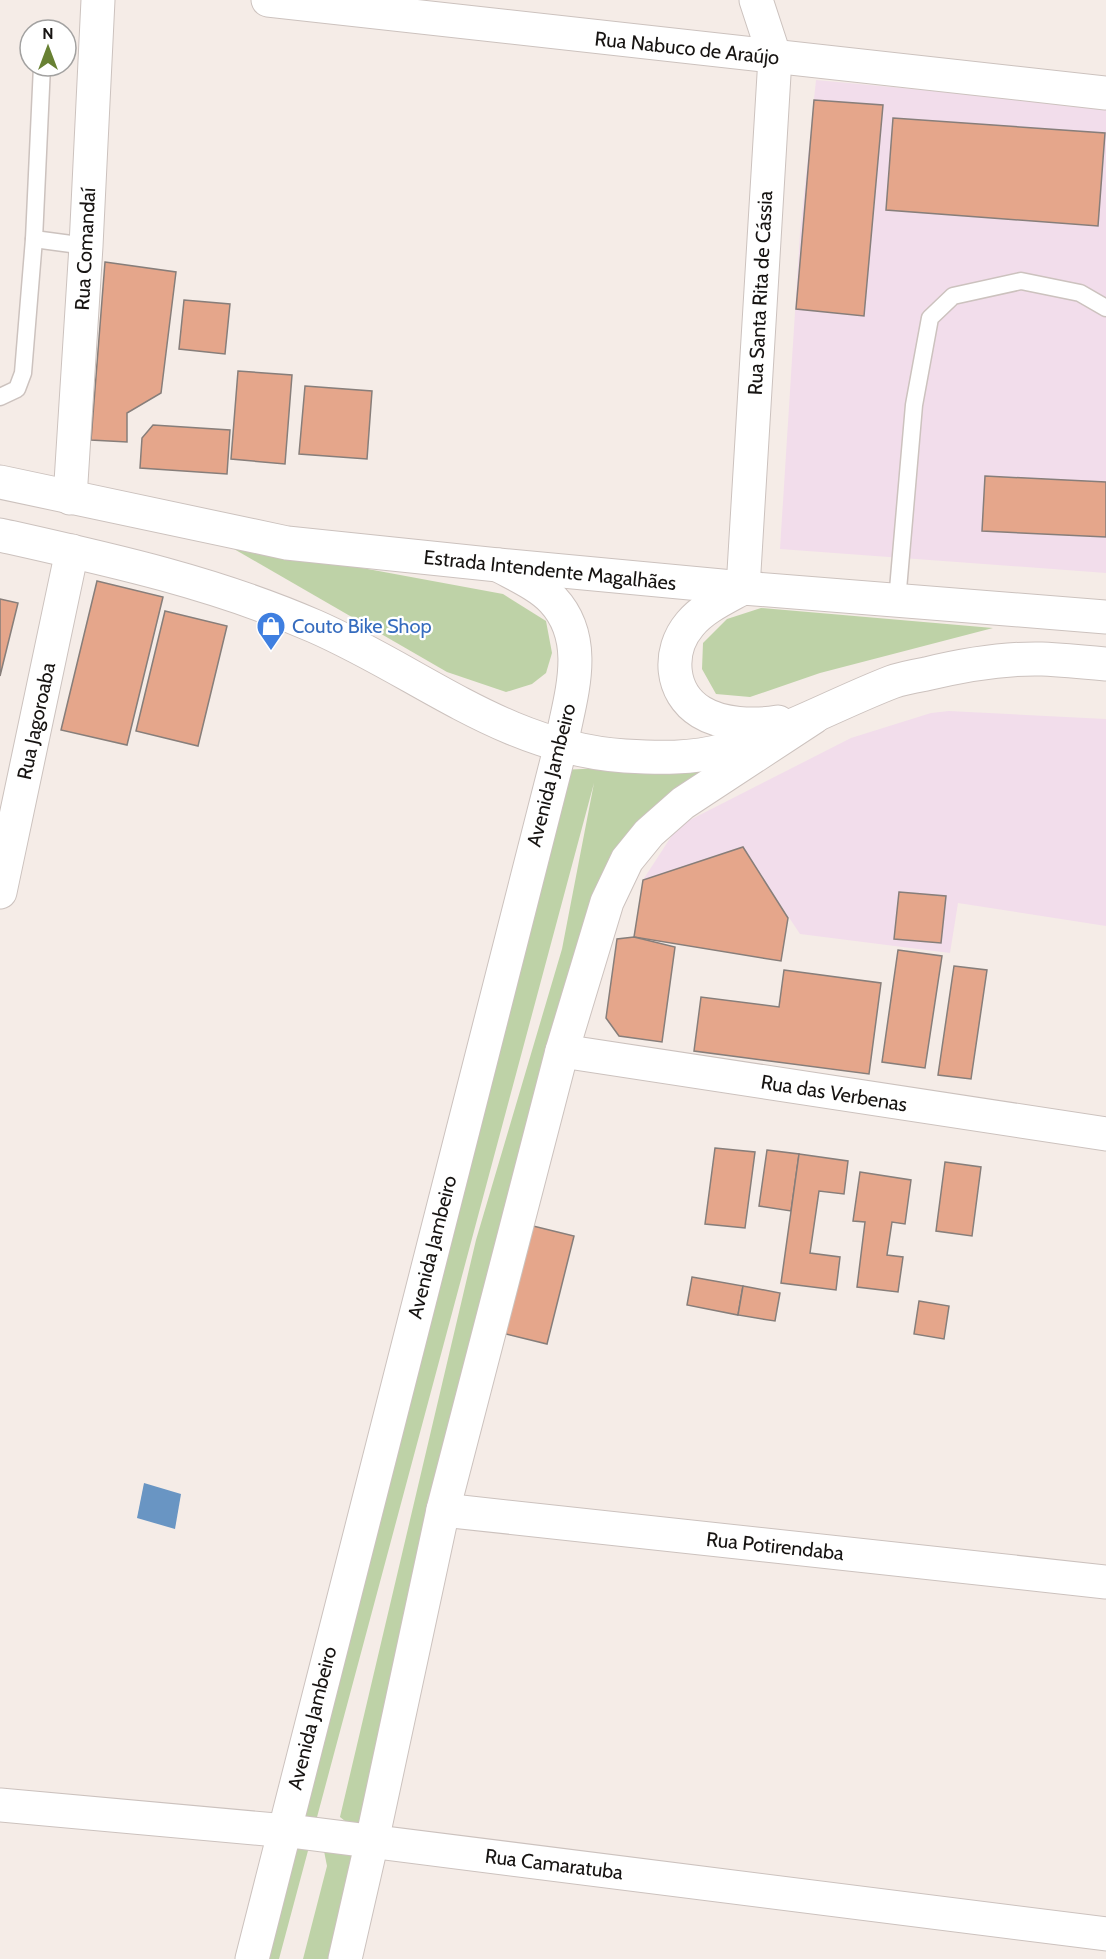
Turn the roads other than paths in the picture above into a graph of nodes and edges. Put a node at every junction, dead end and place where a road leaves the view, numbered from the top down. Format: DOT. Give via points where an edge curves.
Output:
graph roads {
  1 [pos="98,0"];
  2 [pos="268,0"];
  3 [pos="756,0"];
  4 [pos="775,58"];
  5 [pos="41,78"];
  6 [pos="1106,93"];
  7 [pos="34,239"];
  8 [pos="86,246"];
  9 [pos="1106,308"];
  10 [pos="0,397"];
  11 [pos="0,482"];
  12 [pos="70,498"];
  13 [pos="0,536"];
  14 [pos="72,551"];
  15 [pos="498,565"];
  16 [pos="742,588"];
  17 [pos="897,601"];
  18 [pos="1106,617"];
  19 [pos="1106,664"];
  20 [pos="814,717"];
  21 [pos="561,745"];
  22 [pos="0,892"];
  23 [pos="562,1051"];
  24 [pos="1106,1134"];
  25 [pos="443,1510"];
  26 [pos="1106,1582"];
  27 [pos="0,1805"];
  28 [pos="291,1831"];
  29 [pos="371,1841"];
  30 [pos="1106,1934"];
  31 [pos="252,1959"];
  32 [pos="345,1959"];
  1 -- 8 [label="main road, Rua Comandaí"];
  2 -- 4 [label="main road, Rua Nabuco de Araújo"];
  3 -- 4 [label="main road, Rua Santa Rita de Cássia"];
  4 -- 6 [label="main road, Rua Nabuco de Araújo"];
  4 -- 16 [label="main road, Rua Santa Rita de Cássia"];
  5 -- 7 [label="lane"];
  7 -- 8 [label="lane"];
  7 -- 10 [label="lane" via="23,373 17,388"];
  8 -- 12 [label="main road, Rua Comandaí"];
  9 -- 17 [label="lane" via="1080,293 1021,280 953,296 930,318 914,405"];
  11 -- 12 [label="main road, Estrada Intendente Magalhães"];
  12 -- 15 [label="main road, Estrada Intendente Magalhães" via="287,543"];
  13 -- 14 [label="main road"];
  14 -- 21 [label="main road" via="254,601 318,627 501,725"];
  14 -- 22 [label="main road, Rua Jagoroaba"];
  15 -- 16 [label="main road, Estrada Intendente Magalhães"];
  15 -- 21 [label="main road, Avenida Jambeiro" via="552,600 569,624 575,666"];
  16 -- 17 [label="main road, Estrada Intendente Magalhães"];
  16 -- 20 [label="main road" via="690,624 676,646 674,675 683,694 701,712 730,723"];
  17 -- 18 [label="main road, Estrada Intendente Magalhães"];
  19 -- 20 [label="main road" via="1039,659 963,665 894,682"];
  20 -- 21 [label="main road" via="722,751 672,758 623,756"];
  20 -- 23 [label="main road" via="683,803 649,833 627,860 607,902"];
  21 -- 28 [label="main road, Avenida Jambeiro"];
  23 -- 24 [label="main road, Rua das Verbenas"];
  23 -- 25 [label="main road"];
  25 -- 26 [label="main road, Rua Potirendaba"];
  25 -- 29 [label="main road"];
  27 -- 28 [label="main road, Rua Camaratuba"];
  28 -- 29 [label="main road, Rua Camaratuba"];
  28 -- 31 [label="main road, Avenida Jambeiro"];
  29 -- 30 [label="main road, Rua Camaratuba"];
  29 -- 32 [label="main road"];
}
